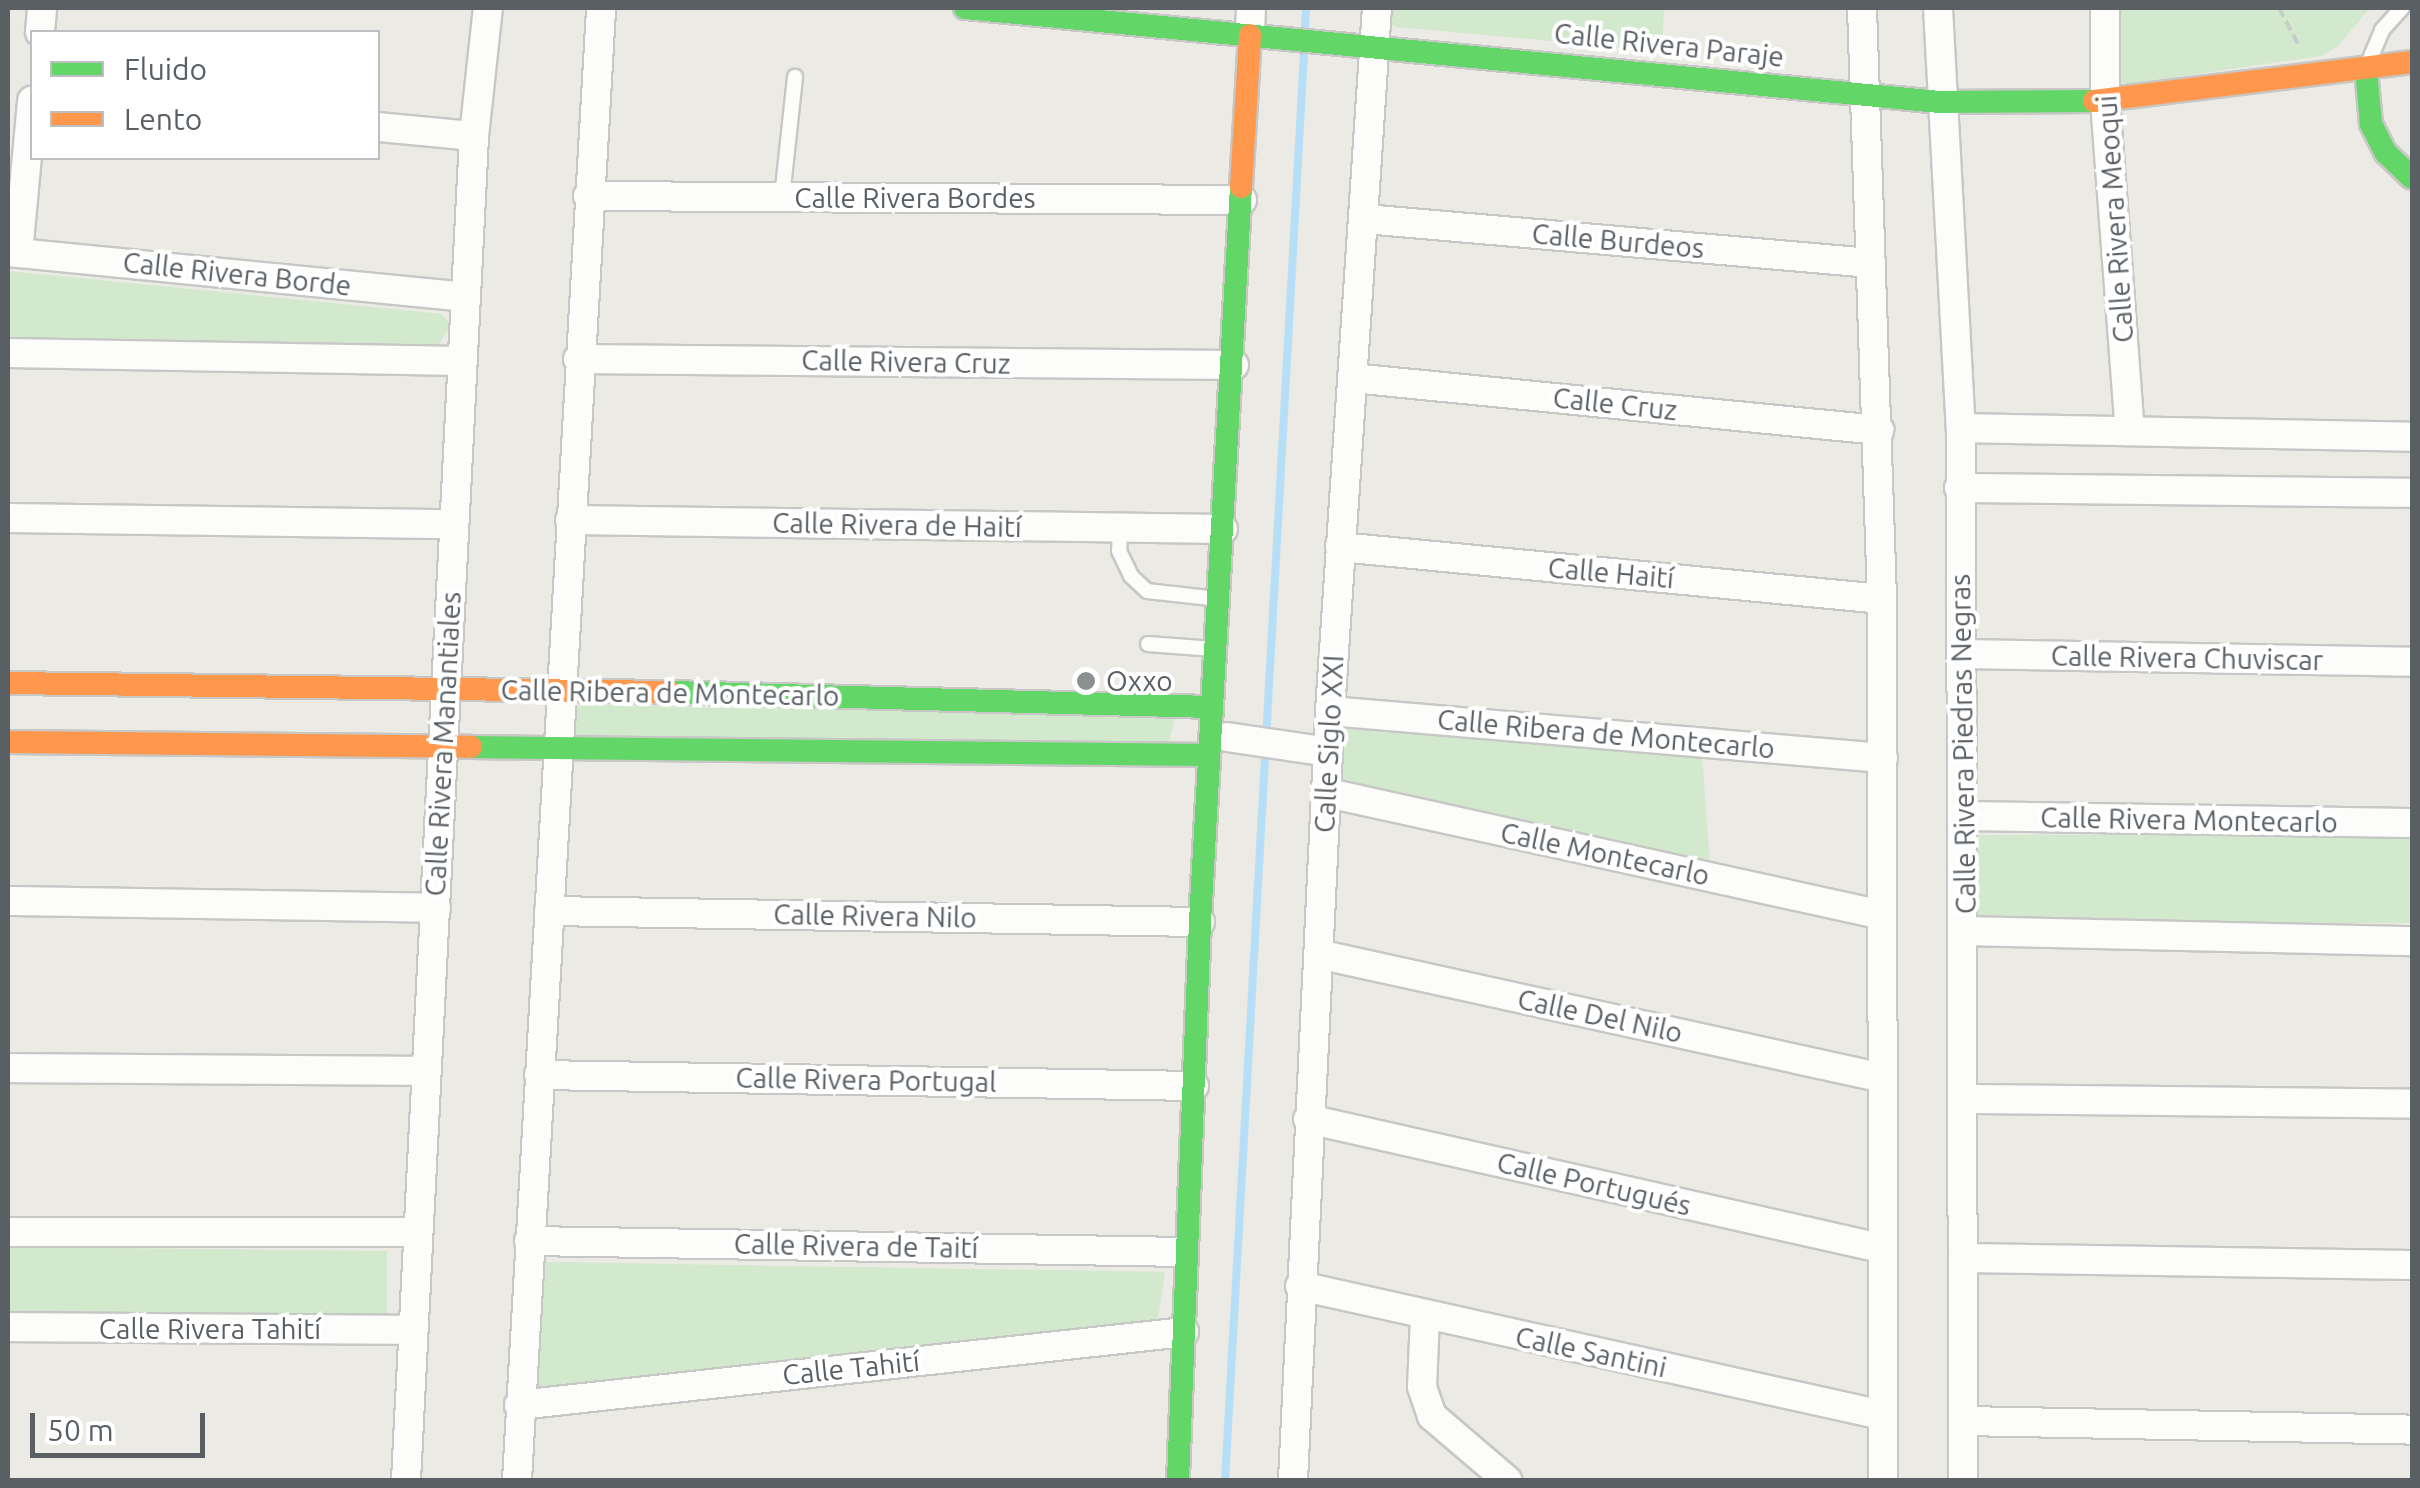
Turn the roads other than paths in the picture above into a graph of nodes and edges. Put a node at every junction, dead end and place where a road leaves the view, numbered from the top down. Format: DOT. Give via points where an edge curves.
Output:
graph roads {
  1 [pos="488,8"];
  2 [pos="600,8"];
  3 [pos="965,8"];
  4 [pos="1377,8"];
  5 [pos="1862,8"];
  6 [pos="1938,8"];
  7 [pos="2105,8"];
  8 [pos="2402,8"];
  9 [pos="1260,27"];
  10 [pos="1375,46"];
  11 [pos="2412,62"];
  12 [pos="2366,70"];
  13 [pos="795,76"];
  14 [pos="1863,94"];
  15 [pos="1940,102"];
  16 [pos="2105,102"];
  17 [pos="30,117"];
  18 [pos="380,127"];
  19 [pos="474,136"];
  20 [pos="2412,178"];
  21 [pos="588,196"];
  22 [pos="782,197"];
  23 [pos="1242,200"];
  24 [pos="1364,219"];
  25 [pos="13,253"];
  26 [pos="1871,263"];
  27 [pos="466,297"];
  28 [pos="8,354"];
  29 [pos="578,359"];
  30 [pos="462,360"];
  31 [pos="1234,365"];
  32 [pos="1352,378"];
  33 [pos="1960,428"];
  34 [pos="1879,430"];
  35 [pos="2130,430"];
  36 [pos="2412,437"];
  37 [pos="1959,488"];
  38 [pos="2412,493"];
  39 [pos="8,518"];
  40 [pos="570,520"];
  41 [pos="453,524"];
  42 [pos="1120,528"];
  43 [pos="1223,529"];
  44 [pos="1340,547"];
  45 [pos="1882,599"];
  46 [pos="1218,600"];
  47 [pos="1148,644"];
  48 [pos="1215,650"];
  49 [pos="1962,654"];
  50 [pos="2412,662"];
  51 [pos="8,683"];
  52 [pos="560,689"];
  53 [pos="444,690"];
  54 [pos="1212,707"];
  55 [pos="1330,710"];
  56 [pos="8,742"];
  57 [pos="1223,743"];
  58 [pos="444,745"];
  59 [pos="558,748"];
  60 [pos="1328,752"];
  61 [pos="1883,758"];
  62 [pos="1328,792"];
  63 [pos="1965,816"];
  64 [pos="2412,824"];
  65 [pos="8,900"];
  66 [pos="436,908"];
  67 [pos="549,911"];
  68 [pos="1882,914"];
  69 [pos="1200,922"];
  70 [pos="1966,930"];
  71 [pos="2412,941"];
  72 [pos="1318,954"];
  73 [pos="8,1068"];
  74 [pos="426,1071"];
  75 [pos="539,1075"];
  76 [pos="1883,1078"];
  77 [pos="1194,1086"];
  78 [pos="1966,1099"];
  79 [pos="2412,1104"];
  80 [pos="1308,1119"];
  81 [pos="8,1232"];
  82 [pos="418,1232"];
  83 [pos="529,1241"];
  84 [pos="1880,1248"];
  85 [pos="1184,1252"];
  86 [pos="1965,1258"];
  87 [pos="2412,1265"];
  88 [pos="1300,1286"];
  89 [pos="1424,1316"];
  90 [pos="8,1327"];
  91 [pos="413,1330"];
  92 [pos="1184,1332"];
  93 [pos="519,1405"];
  94 [pos="1882,1415"];
  95 [pos="1963,1421"];
  96 [pos="2412,1430"];
  97 [pos="406,1480"];
  98 [pos="517,1480"];
  99 [pos="1178,1480"];
  100 [pos="1293,1480"];
  101 [pos="1507,1480"];
  102 [pos="1883,1480"];
  103 [pos="1963,1480"];
  1 -- 19 [label="street, Calle Rivera Manantiales"];
  2 -- 21 [label="street"];
  3 -- 9 [label="street, Calle Rivera Paraje"];
  4 -- 10 [label="street, Calle Siglo XXI"];
  5 -- 14 [label="street"];
  6 -- 15 [label="street, Calle Rivera Piedras Negras"];
  7 -- 16 [label="street, Calle Rivera Meoqui"];
  8 -- 12 [label="lane" via="2377,39"];
  9 -- 10 [label="street, Calle Rivera Paraje"];
  9 -- 23 [label="street"];
  10 -- 14 [label="street, Calle Rivera Paraje"];
  10 -- 24 [label="street, Calle Siglo XXI"];
  11 -- 12 [label="street, Calle Rivera Paraje"];
  12 -- 16 [label="street, Calle Rivera Paraje"];
  12 -- 20 [label="street" via="2375,134"];
  13 -- 22 [label="lane"];
  14 -- 15 [label="street, Calle Rivera Paraje"];
  14 -- 26 [label="street"];
  15 -- 16 [label="street, Calle Rivera Paraje"];
  15 -- 33 [label="street, Calle Rivera Piedras Negras"];
  16 -- 35 [label="street, Calle Rivera Meoqui"];
  17 -- 25 [label="street"];
  18 -- 19 [label="street"];
  19 -- 27 [label="street, Calle Rivera Manantiales"];
  21 -- 22 [label="street, Calle Rivera Bordes"];
  21 -- 29 [label="street"];
  22 -- 23 [label="street, Calle Rivera Bordes"];
  23 -- 31 [label="street"];
  24 -- 26 [label="street, Calle Burdeos"];
  24 -- 32 [label="street, Calle Siglo XXI"];
  25 -- 27 [label="street, Calle Rivera Borde"];
  26 -- 34 [label="street"];
  27 -- 30 [label="street, Calle Rivera Manantiales"];
  28 -- 30 [label="street"];
  29 -- 31 [label="street, Calle Rivera Cruz"];
  29 -- 40 [label="street"];
  30 -- 41 [label="street, Calle Rivera Manantiales"];
  31 -- 43 [label="street"];
  32 -- 34 [label="street, Calle Cruz"];
  32 -- 44 [label="street, Calle Siglo XXI"];
  33 -- 35 [label="street"];
  33 -- 37 [label="street, Calle Rivera Piedras Negras"];
  34 -- 45 [label="street"];
  35 -- 36 [label="street"];
  37 -- 38 [label="street"];
  37 -- 49 [label="street, Calle Rivera Piedras Negras"];
  39 -- 41 [label="street"];
  40 -- 42 [label="street, Calle Rivera de Haití"];
  40 -- 52 [label="street"];
  41 -- 53 [label="street, Calle Rivera Manantiales"];
  42 -- 43 [label="street, Calle Rivera de Haití"];
  42 -- 46 [label="lane" via="1119,550 1130,576 1147,591"];
  43 -- 46 [label="street"];
  44 -- 45 [label="street, Calle Haití"];
  44 -- 55 [label="street, Calle Siglo XXI"];
  45 -- 61 [label="street"];
  46 -- 48 [label="street"];
  47 -- 48 [label="lane"];
  48 -- 54 [label="street"];
  49 -- 50 [label="street, Calle Rivera Chuviscar"];
  49 -- 63 [label="street, Calle Rivera Piedras Negras"];
  51 -- 53 [label="street, Calle Ribera de Montecarlo"];
  52 -- 53 [label="street, Calle Ribera de Montecarlo"];
  52 -- 54 [label="street, Calle Ribera de Montecarlo"];
  52 -- 59 [label="street"];
  53 -- 58 [label="street, Calle Rivera Manantiales"];
  54 -- 57 [label="street"];
  55 -- 60 [label="street, Calle Siglo XXI"];
  55 -- 61 [label="street, Calle Ribera de Montecarlo"];
  56 -- 58 [label="street, Calle Ribera de Montecarlo"];
  57 -- 59 [label="street, Calle Ribera de Montecarlo"];
  57 -- 60 [label="street"];
  57 -- 69 [label="street"];
  58 -- 59 [label="street, Calle Ribera de Montecarlo"];
  58 -- 66 [label="street, Calle Rivera Manantiales"];
  59 -- 67 [label="street"];
  60 -- 62 [label="street, Calle Siglo XXI"];
  61 -- 68 [label="street"];
  62 -- 68 [label="street, Calle Montecarlo"];
  62 -- 72 [label="street, Calle Siglo XXI"];
  63 -- 64 [label="street, Calle Rivera Montecarlo"];
  63 -- 70 [label="street, Calle Rivera Piedras Negras"];
  65 -- 66 [label="street"];
  66 -- 74 [label="street, Calle Rivera Manantiales"];
  67 -- 69 [label="street, Calle Rivera Nilo"];
  67 -- 75 [label="street"];
  68 -- 76 [label="street"];
  69 -- 77 [label="street"];
  70 -- 71 [label="street"];
  70 -- 78 [label="street, Calle Rivera Piedras Negras"];
  72 -- 76 [label="street, Calle Del Nilo"];
  72 -- 80 [label="street, Calle Siglo XXI"];
  73 -- 74 [label="street"];
  74 -- 82 [label="street, Calle Rivera Manantiales"];
  75 -- 77 [label="street, Calle Rivera Portugal"];
  75 -- 83 [label="street"];
  76 -- 84 [label="street"];
  77 -- 85 [label="street"];
  78 -- 79 [label="street"];
  78 -- 86 [label="street, Calle Rivera Piedras Negras"];
  80 -- 84 [label="street, Calle Portugués"];
  80 -- 88 [label="street, Calle Siglo XXI"];
  81 -- 82 [label="street"];
  82 -- 91 [label="street, Calle Rivera Manantiales"];
  83 -- 85 [label="street, Calle Rivera de Taití"];
  83 -- 93 [label="street"];
  84 -- 94 [label="street"];
  85 -- 92 [label="street"];
  86 -- 87 [label="street"];
  86 -- 95 [label="street, Calle Rivera Piedras Negras"];
  88 -- 89 [label="street, Calle Santini"];
  88 -- 100 [label="street, Calle Siglo XXI"];
  89 -- 94 [label="street, Calle Santini"];
  89 -- 101 [label="street" via="1422,1387 1432,1416"];
  90 -- 91 [label="street, Calle Rivera Tahití"];
  91 -- 97 [label="street, Calle Rivera Manantiales"];
  92 -- 93 [label="street, Calle Tahití"];
  92 -- 99 [label="street"];
  93 -- 98 [label="street"];
  94 -- 102 [label="street"];
  95 -- 96 [label="street"];
  95 -- 103 [label="street, Calle Rivera Piedras Negras"];
}
